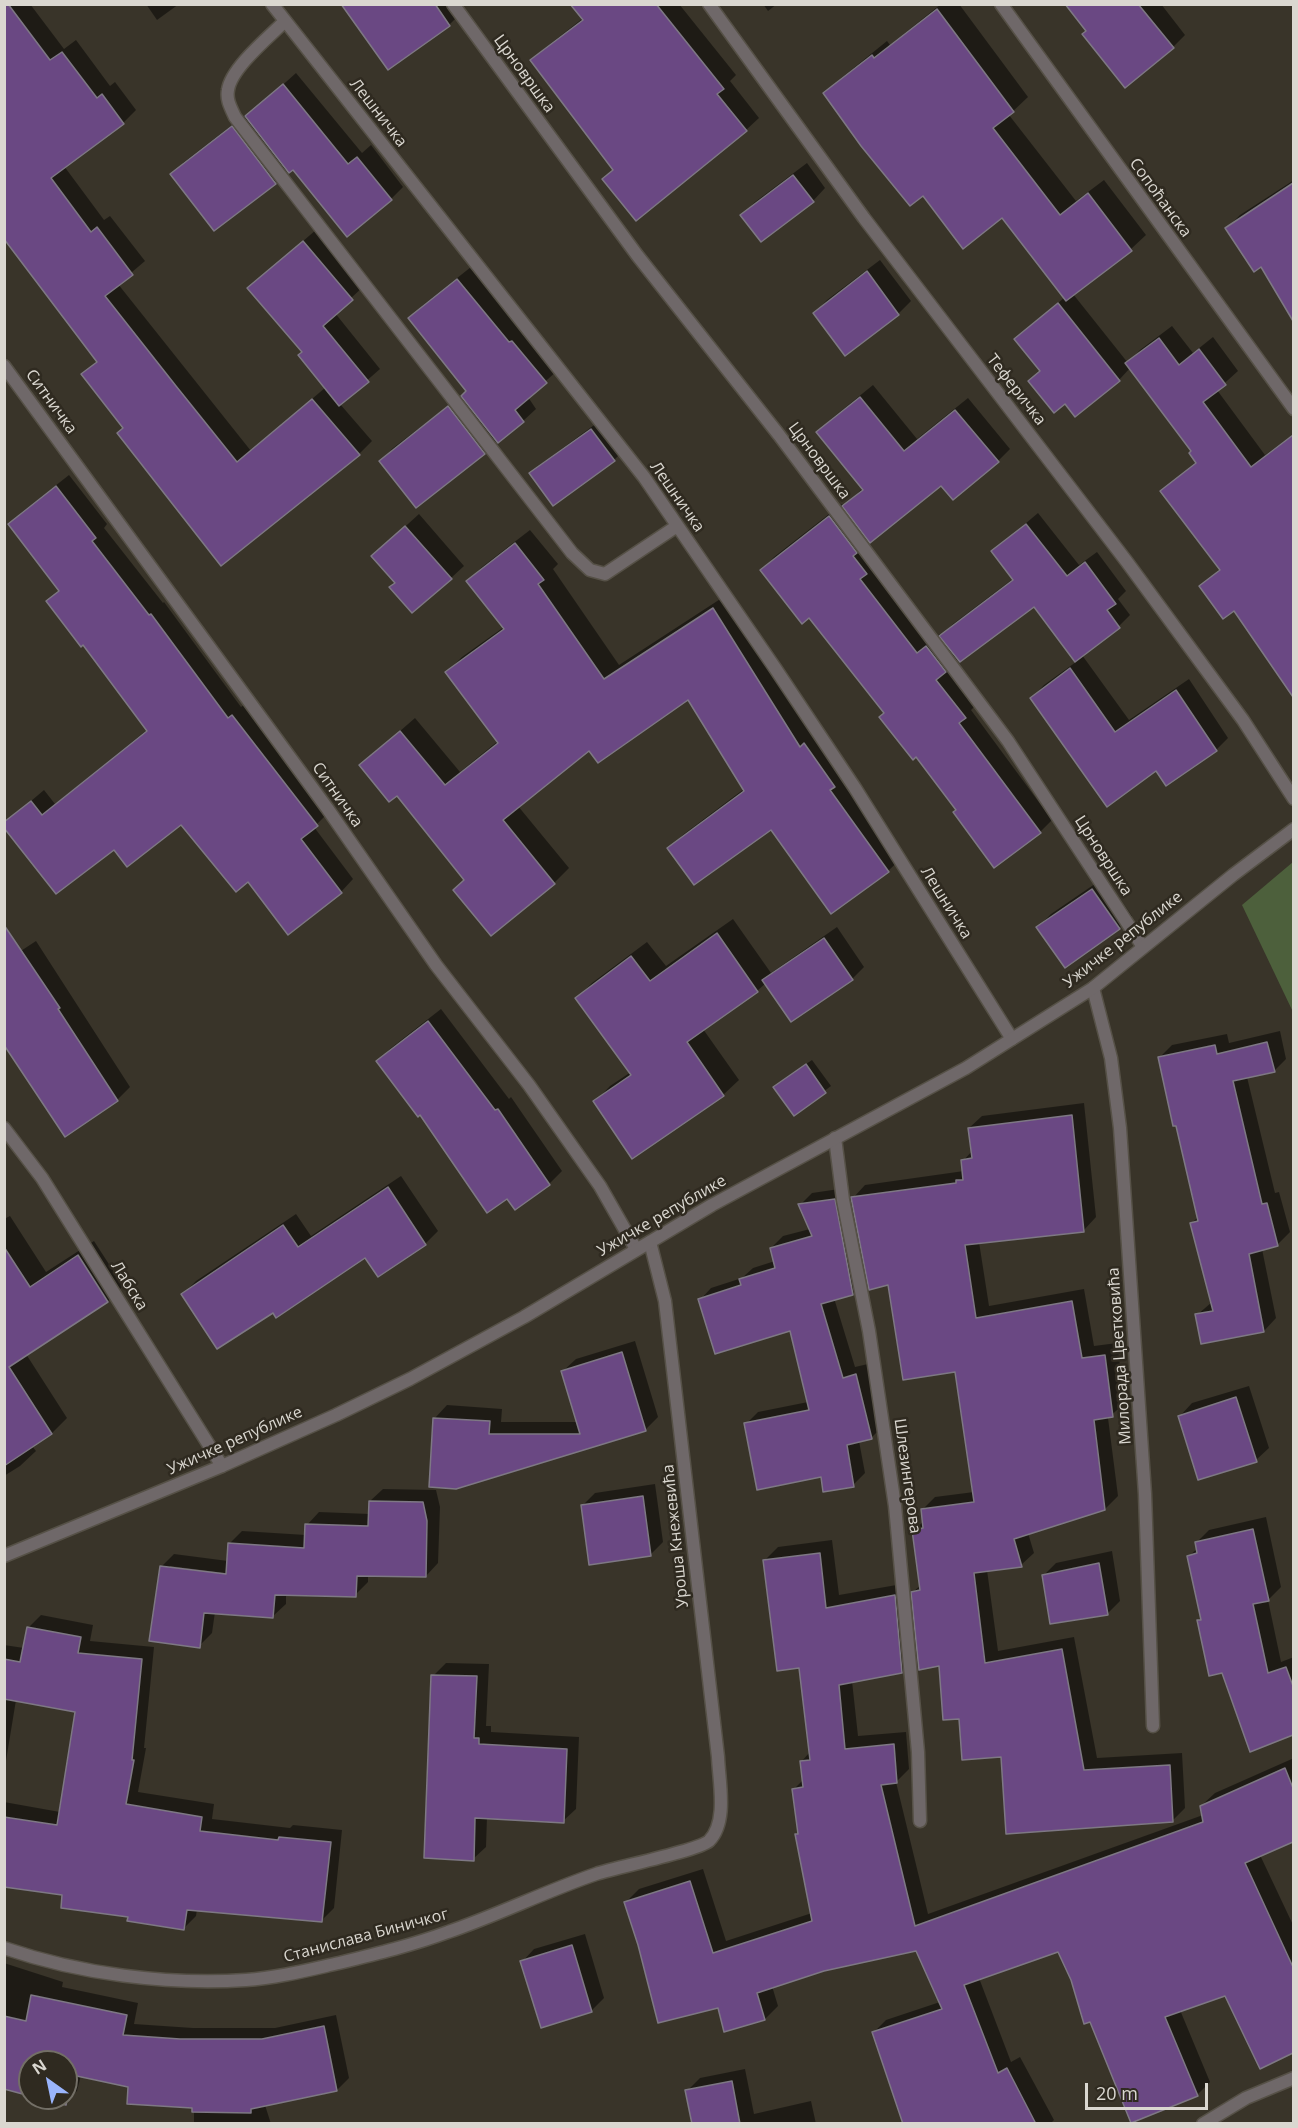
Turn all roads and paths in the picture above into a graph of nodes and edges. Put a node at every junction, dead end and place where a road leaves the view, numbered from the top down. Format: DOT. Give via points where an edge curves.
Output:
graph roads {
  1 [pos="272,4"];
  2 [pos="453,4"];
  3 [pos="709,4"];
  4 [pos="1001,4"];
  5 [pos="285,21"];
  6 [pos="4,366"];
  7 [pos="1293,409"];
  8 [pos="677,526"];
  9 [pos="1293,799"];
  10 [pos="1293,829"];
  11 [pos="1143,947"];
  12 [pos="1093,988"];
  13 [pos="1012,1039"];
  14 [pos="4,1128"];
  15 [pos="835,1138"];
  16 [pos="650,1242"];
  17 [pos="636,1249"];
  18 [pos="222,1466"];
  19 [pos="4,1556"];
  20 [pos="1153,1726"];
  21 [pos="920,1821"];
  22 [pos="718,1828"];
  23 [pos="4,1948"];
  24 [pos="1293,2078"];
  25 [pos="1203,2124"];
  1 -- 5 [label="street, Лешничка"];
  2 -- 11 [label="street, Црновршка" via="637,255 779,435 1008,741"];
  3 -- 9 [label="street, Теферичка" via="864,218 1182,636 1243,720"];
  4 -- 7 [label="street, Сопоћанска"];
  5 -- 8 [label="street, Лешничка" via="644,477"];
  5 -- 8 [label="street" via="237,70 228,88 228,102 235,117 557,534 590,570 605,574"];
  6 -- 17 [label="street, Ситничка" via="313,789 436,965 529,1085 600,1186"];
  8 -- 13 [label="street, Лешничка" via="849,778"];
  10 -- 11 [label="street, Ужичке републике"];
  11 -- 12 [label="street, Ужичке републике"];
  12 -- 13 [label="street, Ужичке републике"];
  12 -- 20 [label="street, Милорада Цветковића" via="1111,1058 1120,1128 1145,1494"];
  13 -- 15 [label="street, Ужичке републике"];
  14 -- 18 [label="street, Лабска" via="42,1178"];
  15 -- 16 [label="street, Ужичке републике"];
  15 -- 21 [label="street, Шлезингерова" via="895,1506 918,1752"];
  16 -- 17 [label="street, Ужичке републике"];
  16 -- 22 [label="street, Уроша Кнежевића" via="665,1301 684,1455 718,1758"];
  17 -- 18 [label="street, Ужичке републике" via="524,1317 410,1379"];
  18 -- 19 [label="street, Ужичке републике"];
  22 -- 23 [label="street, Станислава Биничког" via="707,1842 597,1874 447,1933 294,1973 214,1981 134,1976 63,1966"];
  24 -- 25 [label="street" via="1246,2098"];
}
